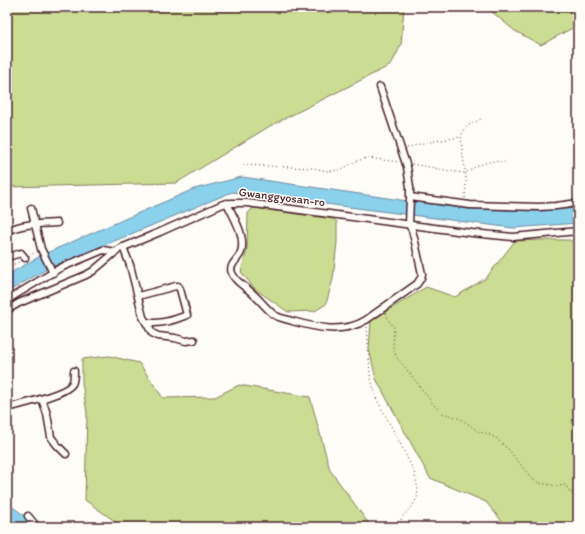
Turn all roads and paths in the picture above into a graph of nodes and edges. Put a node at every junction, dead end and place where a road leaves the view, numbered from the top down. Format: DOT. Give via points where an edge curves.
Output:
graph roads {
  1 [pos="380,87"];
  2 [pos="481,120"];
  3 [pos="462,137"];
  4 [pos="401,150"];
  5 [pos="406,162"];
  6 [pos="505,162"];
  7 [pos="243,165"];
  8 [pos="465,173"];
  9 [pos="410,198"];
  10 [pos="227,203"];
  11 [pos="578,203"];
  12 [pos="464,205"];
  13 [pos="31,208"];
  14 [pos="409,222"];
  15 [pos="57,223"];
  16 [pos="35,224"];
  17 [pos="7,231"];
  18 [pos="578,231"];
  19 [pos="123,247"];
  20 [pos="116,252"];
  21 [pos="7,256"];
  22 [pos="25,258"];
  23 [pos="52,271"];
  24 [pos="138,296"];
  25 [pos="7,302"];
  26 [pos="384,308"];
  27 [pos="7,310"];
  28 [pos="366,320"];
  29 [pos="146,322"];
  30 [pos="194,340"];
  31 [pos="74,371"];
  32 [pos="42,399"];
  33 [pos="7,408"];
  34 [pos="66,454"];
  35 [pos="578,493"];
  36 [pos="28,516"];
  37 [pos="7,523"];
  38 [pos="12,527"];
  39 [pos="37,527"];
  40 [pos="399,527"];
  1 -- 4 [label="street"];
  2 -- 3 [label="path" via="465,129"];
  3 -- 4 [label="path" via="423,143"];
  3 -- 8 [label="path"];
  4 -- 5 [label="street"];
  5 -- 7 [label="path" via="367,158 340,170 328,171"];
  5 -- 8 [label="path"];
  5 -- 9 [label="street"];
  6 -- 8 [label="path" via="492,161"];
  8 -- 12 [label="path"];
  9 -- 12 [label="street"];
  9 -- 14 [label="street"];
  10 -- 14 [label="street, Gwanggyosan-ro" via="238,202"];
  10 -- 19 [label="street, Gwanggyosan-ro"];
  10 -- 28 [label="street" via="241,237 242,248 241,254 231,267 231,272 237,281 273,314 303,324 338,329"];
  11 -- 12 [label="street" via="539,207"];
  13 -- 16 [label="street"];
  14 -- 18 [label="street, Gwanggyosan-ro" via="501,236"];
  14 -- 26 [label="street" via="421,278 417,284"];
  15 -- 16 [label="street"];
  16 -- 17 [label="street"];
  16 -- 23 [label="street" via="41,249"];
  19 -- 20 [label="street, Gwanggyosan-ro"];
  19 -- 24 [label="street"];
  20 -- 23 [label="street" via="103,250"];
  20 -- 27 [label="street, Gwanggyosan-ro" via="86,275"];
  21 -- 22 [label="street" via="21,254"];
  23 -- 25 [label="street"];
  24 -- 29 [label="street"];
  24 -- 29 [label="street" via="176,286 180,289 187,315 174,320"];
  26 -- 28 [label="street"];
  26 -- 35 [label="path" via="394,327 393,349 397,358 442,413 463,420 479,432 496,438 532,479 539,483 566,485 570,493"];
  28 -- 40 [label="path" via="370,375 376,398 414,472 418,488 417,498 402,517"];
  29 -- 30 [label="street" via="152,333 158,336"];
  31 -- 32 [label="street" via="73,383 69,387"];
  32 -- 33 [label="street"];
  32 -- 34 [label="street" via="51,437"];
  36 -- 39 [label="street"];
  37 -- 38 [label="street"];
}
